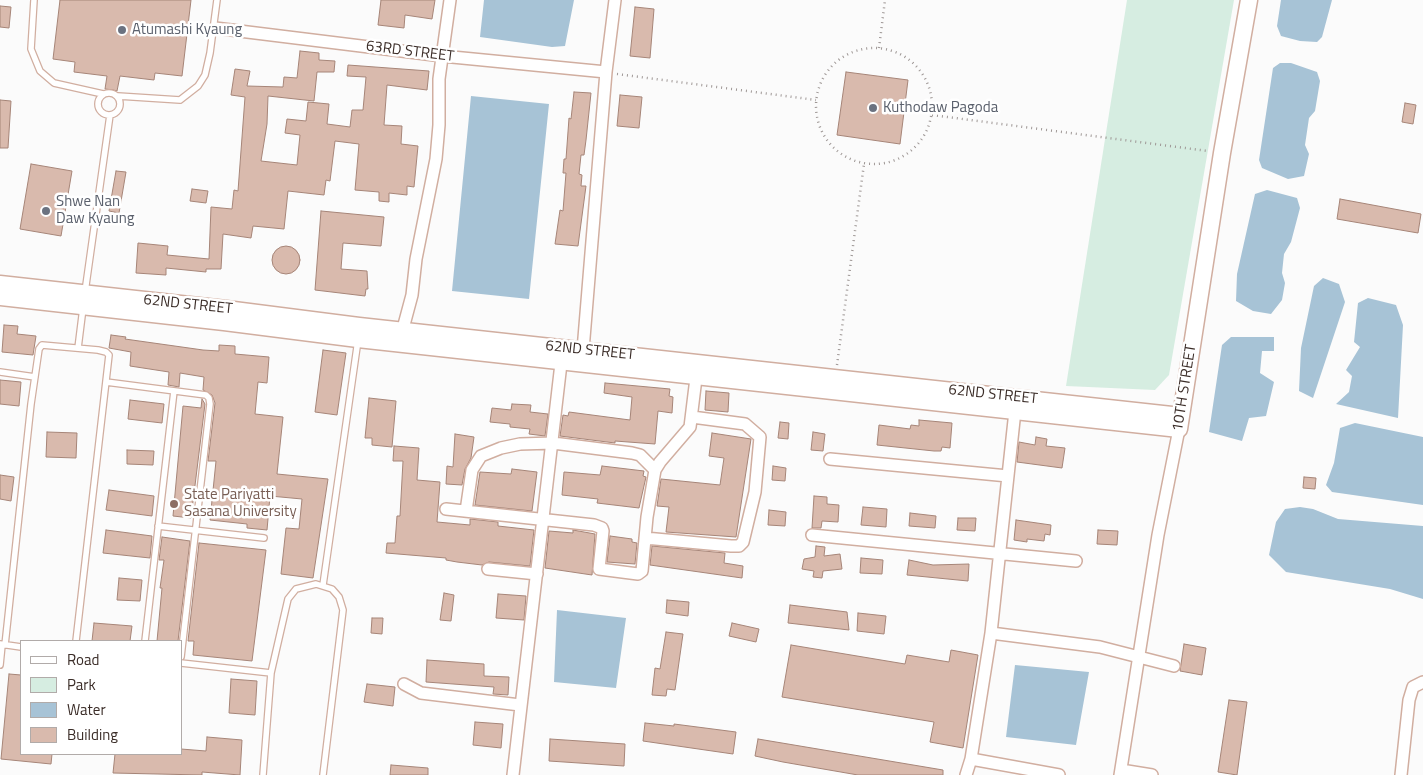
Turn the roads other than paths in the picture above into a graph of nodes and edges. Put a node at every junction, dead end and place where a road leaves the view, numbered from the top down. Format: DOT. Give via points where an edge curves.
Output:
graph roads {
  1 [pos="34,0"];
  2 [pos="217,0"];
  3 [pos="450,0"];
  4 [pos="615,0"];
  5 [pos="1249,0"];
  6 [pos="214,28"];
  7 [pos="442,56"];
  8 [pos="606,72"];
  9 [pos="103,94"];
  10 [pos="118,96"];
  11 [pos="110,116"];
  12 [pos="0,284"];
  13 [pos="0,297"];
  14 [pos="84,300"];
  15 [pos="358,333"];
  16 [pos="400,337"];
  17 [pos="78,348"];
  18 [pos="583,350"];
  19 [pos="562,355"];
  20 [pos="697,370"];
  21 [pos="0,372"];
  22 [pos="35,377"];
  23 [pos="106,382"];
  24 [pos="835,384"];
  25 [pos="174,391"];
  26 [pos="1015,411"];
  27 [pos="1070,411"];
  28 [pos="692,417"];
  29 [pos="1180,423"];
  30 [pos="553,443"];
  31 [pos="830,459"];
  32 [pos="656,470"];
  33 [pos="1008,476"];
  34 [pos="446,509"];
  35 [pos="466,511"];
  36 [pos="544,519"];
  37 [pos="158,526"];
  38 [pos="194,530"];
  39 [pos="812,535"];
  40 [pos="264,538"];
  41 [pos="645,538"];
  42 [pos="1000,552"];
  43 [pos="1076,561"];
  44 [pos="488,569"];
  45 [pos="537,574"];
  46 [pos="323,585"];
  47 [pos="991,633"];
  48 [pos="76,640"];
  49 [pos="144,640"];
  50 [pos="2,645"];
  51 [pos="20,647"];
  52 [pos="182,647"];
  53 [pos="1138,656"];
  54 [pos="182,663"];
  55 [pos="0,665"];
  56 [pos="1174,666"];
  57 [pos="271,673"];
  58 [pos="1423,682"];
  59 [pos="404,684"];
  60 [pos="520,705"];
  61 [pos="971,759"];
  62 [pos="1120,773"];
  63 [pos="263,775"];
  64 [pos="323,775"];
  65 [pos="513,775"];
  66 [pos="966,775"];
  67 [pos="1059,775"];
  68 [pos="1152,775"];
  69 [pos="1401,775"];
  1 -- 9 [label="lane" via="31,49 40,71 54,83"];
  2 -- 6 [label="lane"];
  3 -- 7 [label="street"];
  4 -- 8 [label="street"];
  5 -- 29 [label="main road, 10TH STREET"];
  6 -- 7 [label="street, 63RD STREET"];
  6 -- 10 [label="lane" via="205,75 190,94 180,100"];
  7 -- 8 [label="street, 63RD STREET"];
  7 -- 16 [label="street" via="436,159 412,295"];
  8 -- 18 [label="street"];
  9 -- 10 [label="lane"];
  9 -- 11 [label="lane" via="98,107 104,115"];
  10 -- 11 [label="lane" via="121,101 119,110"];
  11 -- 14 [label="lane"];
  12 -- 14 [label="main road, 62ND STREET"];
  13 -- 14 [label="main road, 62ND STREET"];
  14 -- 15 [label="main road, 62ND STREET" via="226,308"];
  14 -- 17 [label="lane"];
  15 -- 16 [label="main road, 62ND STREET"];
  15 -- 46 [label="lane"];
  16 -- 19 [label="main road, 62ND STREET"];
  17 -- 22 [label="lane" via="41,346"];
  17 -- 23 [label="lane" via="107,354"];
  18 -- 19 [label="main road, 62ND STREET"];
  18 -- 20 [label="main road, 62ND STREET"];
  19 -- 20 [label="main road, 62ND STREET"];
  19 -- 30 [label="street"];
  20 -- 24 [label="main road, 62ND STREET"];
  20 -- 28 [label="street"];
  21 -- 22 [label="lane"];
  22 -- 50 [label="lane"];
  23 -- 25 [label="lane"];
  23 -- 48 [label="lane"];
  24 -- 26 [label="main road, 62ND STREET"];
  24 -- 27 [label="main road, 62ND STREET"];
  25 -- 37 [label="lane"];
  25 -- 38 [label="lane" via="206,395 210,401"];
  26 -- 27 [label="main road, 62ND STREET"];
  26 -- 33 [label="street"];
  27 -- 29 [label="main road, 62ND STREET"];
  28 -- 32 [label="street" via="686,434"];
  28 -- 41 [label="street" via="745,424 760,437 755,492 743,542 739,546 724,546"];
  29 -- 53 [label="street, 10TH STREET"];
  30 -- 32 [label="street" via="640,455"];
  30 -- 35 [label="street" via="520,444 490,450 481,456 472,470"];
  30 -- 36 [label="street"];
  31 -- 33 [label="street"];
  32 -- 41 [label="street"];
  33 -- 42 [label="street"];
  34 -- 35 [label="street"];
  35 -- 36 [label="street"];
  36 -- 41 [label="street" via="602,528 600,569 640,573"];
  36 -- 45 [label="street"];
  37 -- 38 [label="lane"];
  37 -- 49 [label="lane"];
  38 -- 40 [label="lane"];
  38 -- 52 [label="lane"];
  39 -- 42 [label="street"];
  42 -- 43 [label="street"];
  42 -- 47 [label="street"];
  44 -- 45 [label="street"];
  45 -- 60 [label="street"];
  46 -- 57 [label="lane" via="296,589 288,599"];
  46 -- 64 [label="lane" via="339,597 343,610"];
  47 -- 53 [label="street" via="1091,645"];
  47 -- 61 [label="street"];
  50 -- 51 [label="lane"];
  50 -- 55 [label="lane"];
  53 -- 56 [label="street"];
  53 -- 62 [label="street, 10TH STREET"];
  54 -- 57 [label="lane"];
  57 -- 63 [label="lane"];
  58 -- 69 [label="street" via="1414,687 1409,700"];
  59 -- 60 [label="street" via="421,692"];
  60 -- 65 [label="street"];
  61 -- 66 [label="street"];
  61 -- 67 [label="street"];
  62 -- 68 [label="street"];
}
